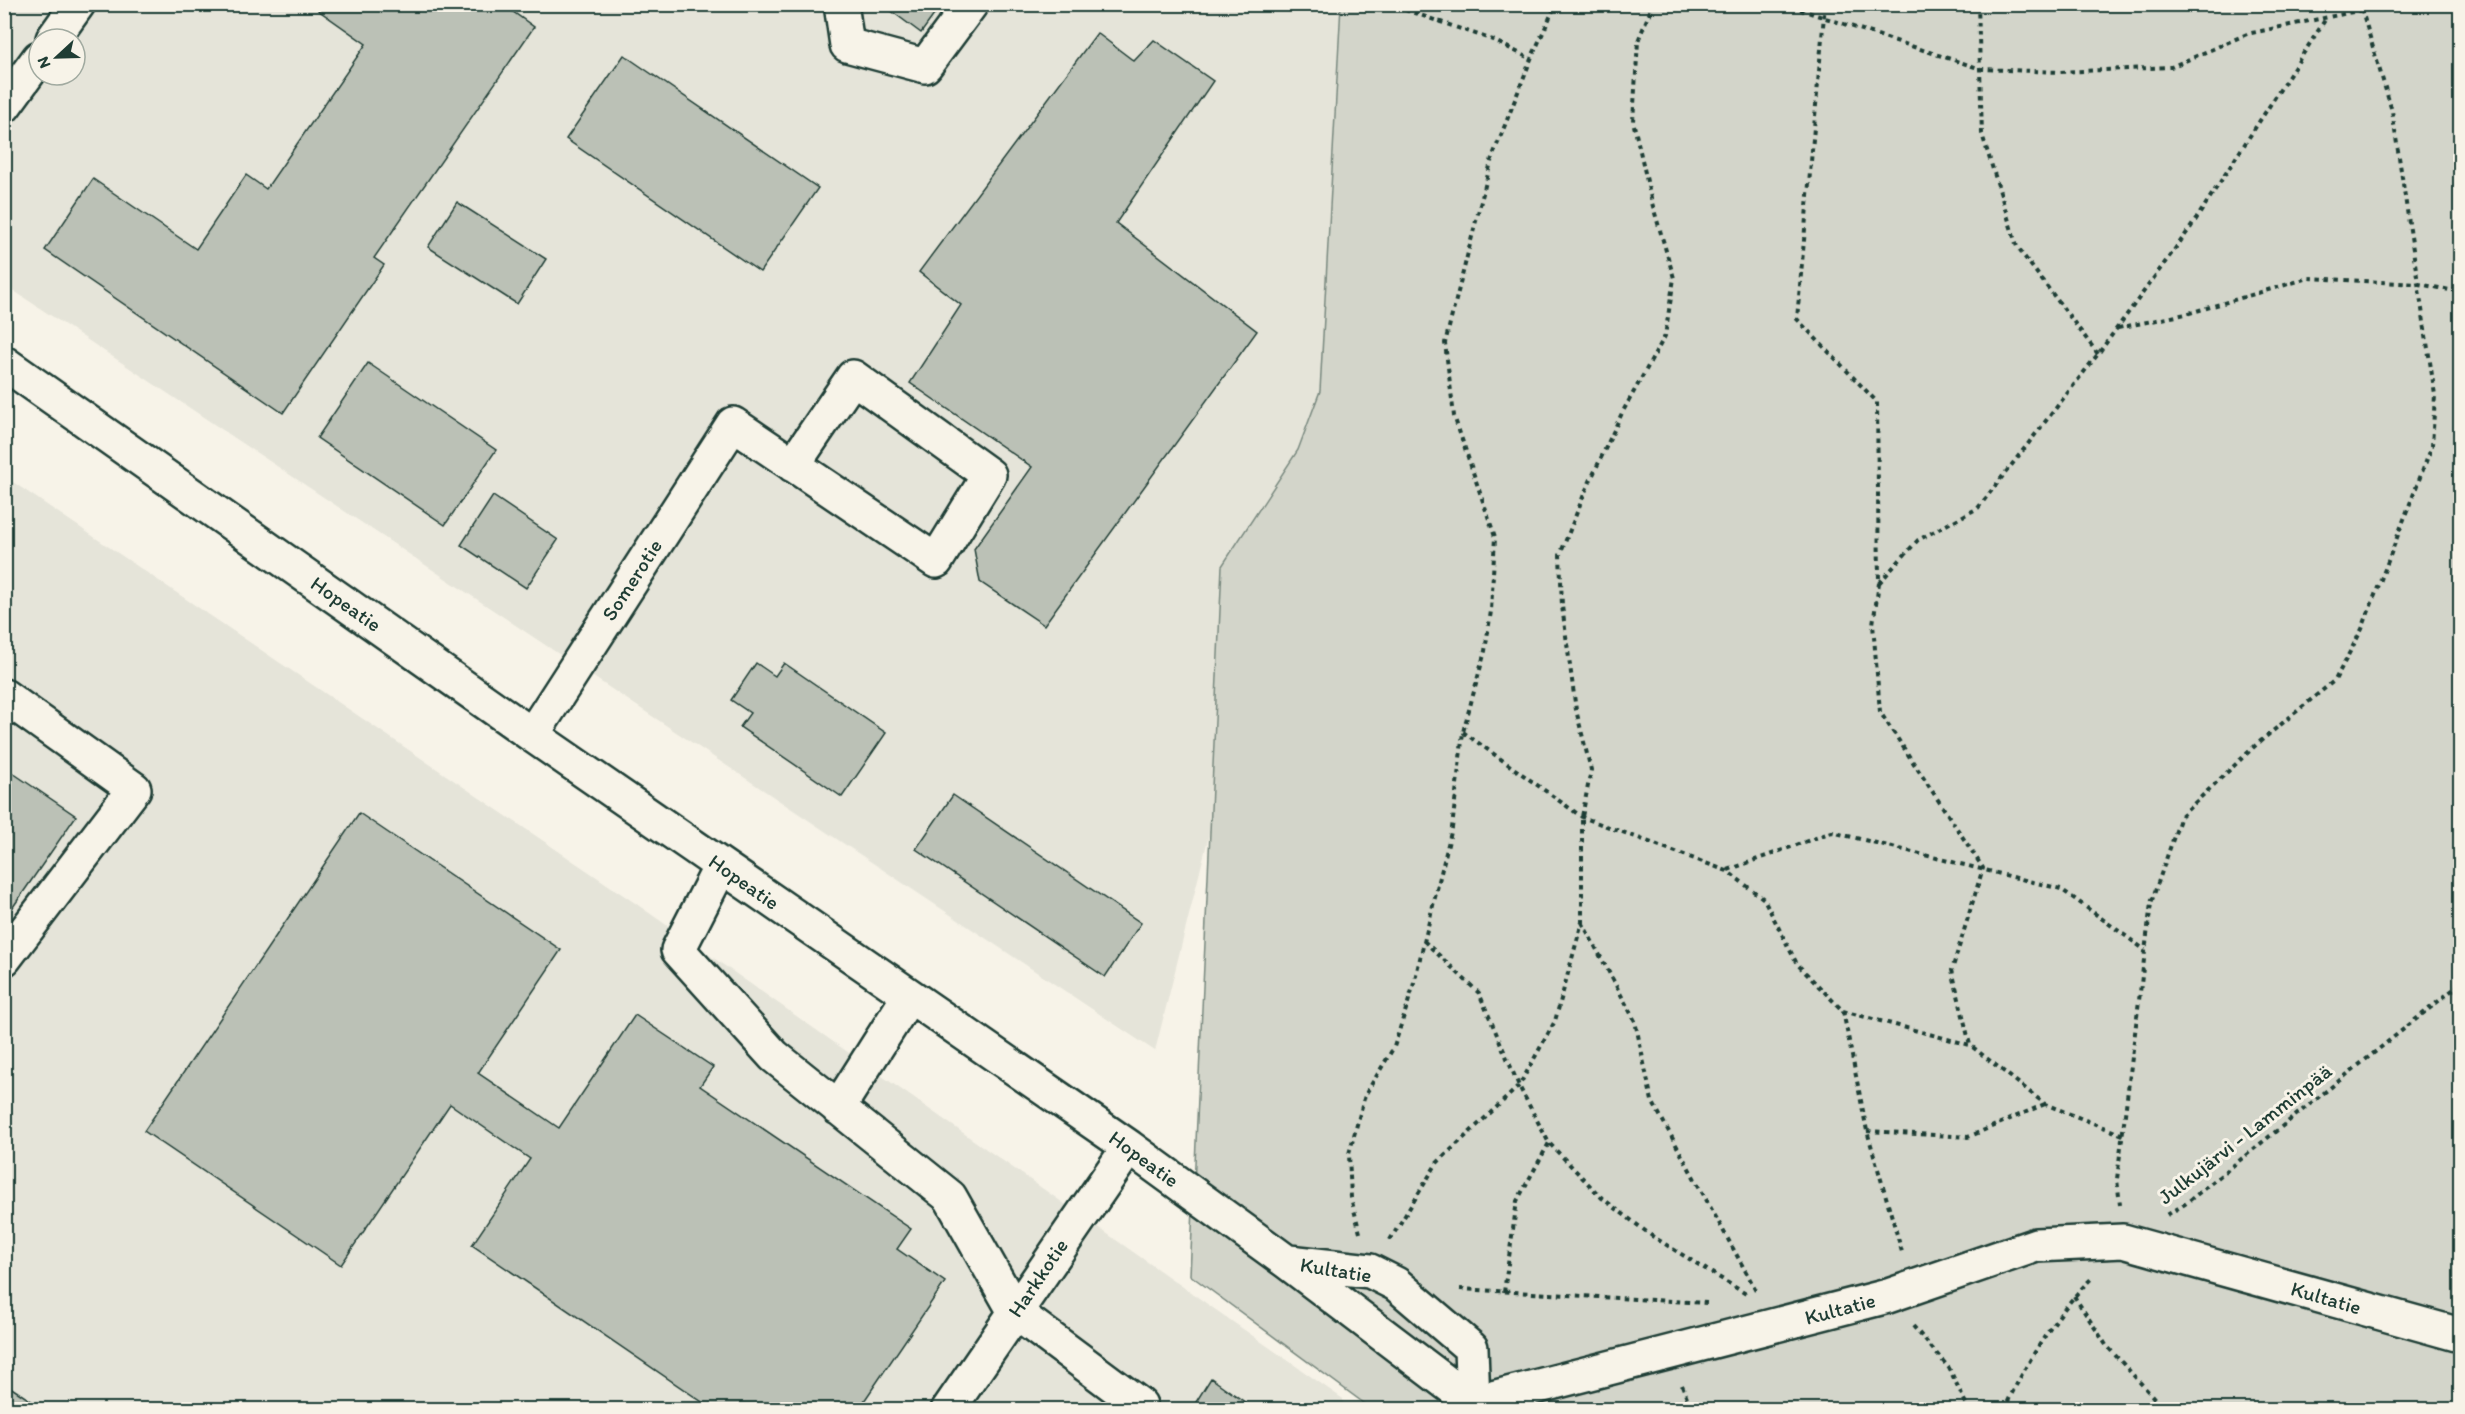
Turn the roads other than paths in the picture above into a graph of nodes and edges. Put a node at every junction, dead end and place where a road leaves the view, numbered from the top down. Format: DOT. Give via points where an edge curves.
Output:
graph roads {
  1 [pos="78,4"];
  2 [pos="841,4"];
  3 [pos="971,4"];
  4 [pos="62,27"];
  5 [pos="27,74"];
  6 [pos="4,106"];
  7 [pos="4,363"];
  8 [pos="793,465"];
  9 [pos="4,696"];
  10 [pos="532,735"];
  11 [pos="721,866"];
  12 [pos="4,959"];
  13 [pos="909,996"];
  14 [pos="838,1108"];
  15 [pos="1128,1147"];
  16 [pos="1287,1262"];
  17 [pos="1015,1312"];
  18 [pos="2460,1335"];
  19 [pos="1140,1405"];
  20 [pos="1475,1406"];
  21 [pos="948,1410"];
  1 -- 4 [label="street"];
  2 -- 3 [label="street" via="847,45 925,66"];
  5 -- 6 [label="street"];
  7 -- 10 [label="street, Hopeatie"];
  8 -- 8 [label="street" via="936,561 989,475 853,377"];
  8 -- 10 [label="street, Somerotie" via="733,424"];
  9 -- 12 [label="street" via="134,789"];
  10 -- 11 [label="street, Hopeatie"];
  11 -- 13 [label="street, Hopeatie"];
  11 -- 14 [label="street" via="678,950 774,1056"];
  13 -- 14 [label="street"];
  13 -- 15 [label="street, Hopeatie"];
  14 -- 17 [label="street" via="950,1197"];
  15 -- 16 [label="street, Hopeatie"];
  15 -- 17 [label="street, Harkkotie"];
  16 -- 20 [label="street, Hopeatie"];
  16 -- 20 [label="street, Kultatie" via="1383,1277 1471,1348"];
  17 -- 19 [label="street"];
  17 -- 21 [label="street, Harkkotie"];
  18 -- 20 [label="street, Kultatie" via="2123,1241 2036,1245 1900,1292"];
}
